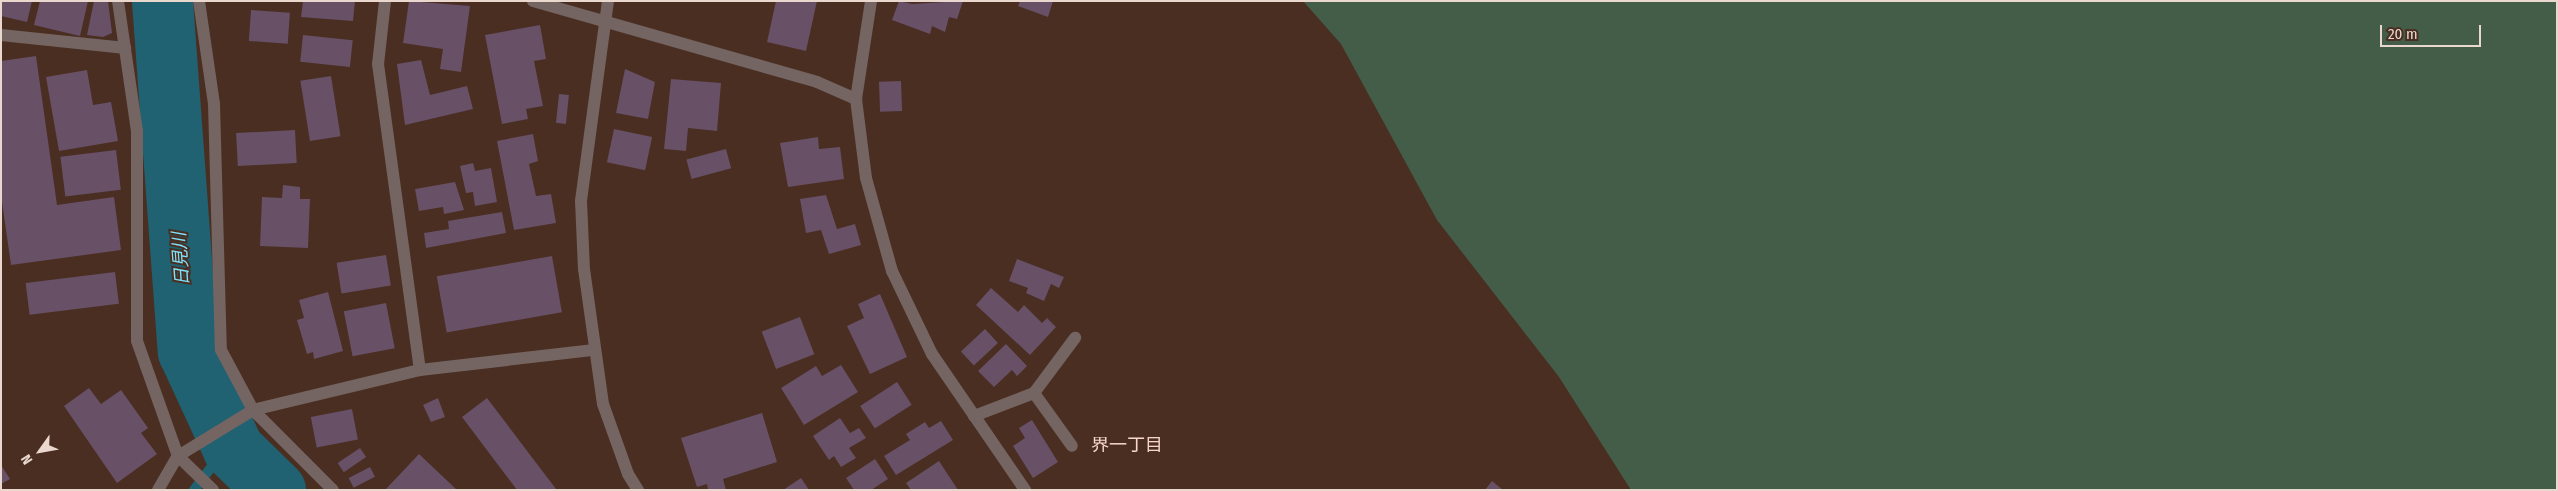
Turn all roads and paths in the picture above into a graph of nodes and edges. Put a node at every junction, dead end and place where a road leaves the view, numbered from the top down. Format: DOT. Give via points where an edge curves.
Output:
graph roads {
  1 [pos="118,1"];
  2 [pos="199,1"];
  3 [pos="385,1"];
  4 [pos="533,1"];
  5 [pos="608,1"];
  6 [pos="871,1"];
  7 [pos="603,24"];
  8 [pos="1,35"];
  9 [pos="125,48"];
  10 [pos="856,99"];
  11 [pos="1075,338"];
  12 [pos="592,350"];
  13 [pos="420,370"];
  14 [pos="1034,393"];
  15 [pos="254,410"];
  16 [pos="974,416"];
  17 [pos="1072,446"];
  18 [pos="182,459"];
  19 [pos="158,490"];
  20 [pos="213,490"];
  21 [pos="333,490"];
  22 [pos="638,490"];
  23 [pos="1025,490"];
  1 -- 9 [label="street"];
  2 -- 15 [label="street" via="214,104 222,350"];
  3 -- 13 [label="street" via="378,64"];
  4 -- 7 [label="street"];
  5 -- 7 [label="street"];
  6 -- 10 [label="street"];
  7 -- 10 [label="street" via="817,82"];
  7 -- 12 [label="street" via="581,201"];
  8 -- 9 [label="street"];
  9 -- 18 [label="street" via="137,131 137,341"];
  10 -- 16 [label="street" via="866,178 892,271 932,354"];
  11 -- 14 [label="street"];
  12 -- 13 [label="street"];
  12 -- 22 [label="street" via="603,404 628,474"];
  13 -- 15 [label="street"];
  14 -- 16 [label="street"];
  14 -- 17 [label="street"];
  15 -- 18 [label="street"];
  15 -- 21 [label="street"];
  16 -- 23 [label="street"];
  18 -- 19 [label="street"];
  18 -- 20 [label="street"];
}
